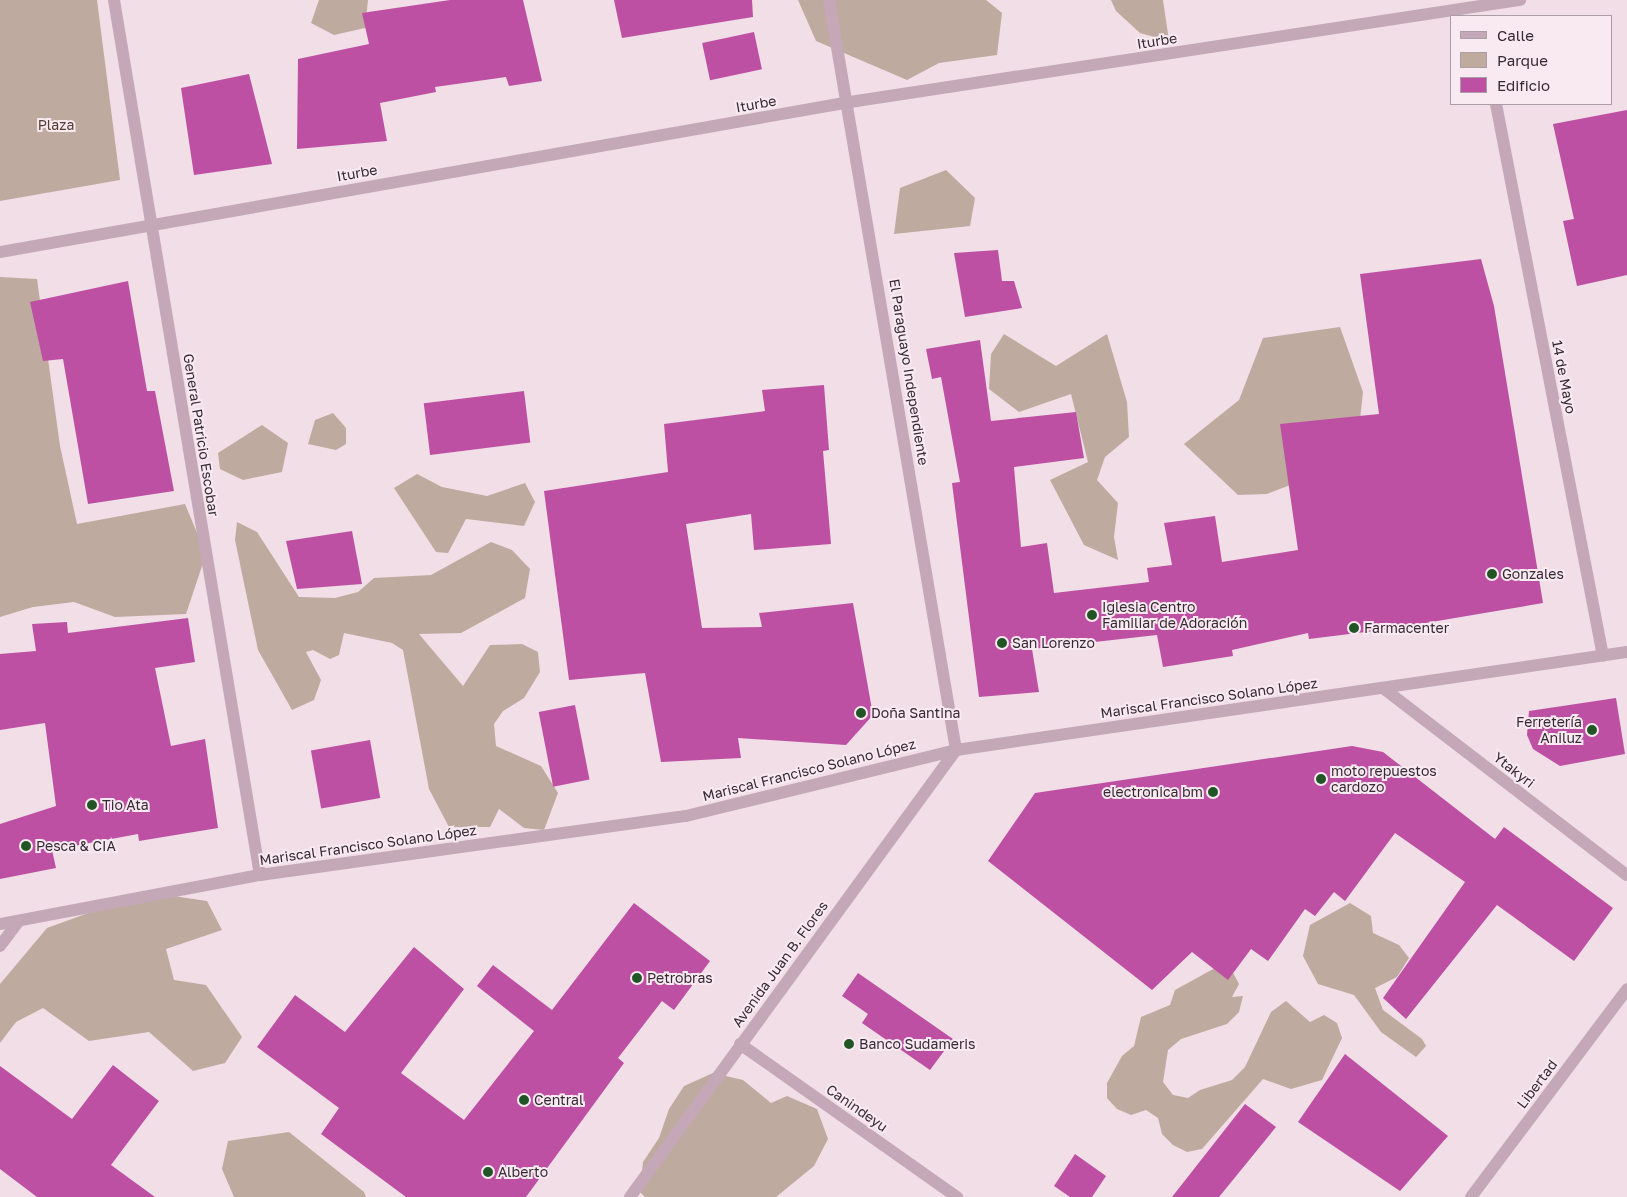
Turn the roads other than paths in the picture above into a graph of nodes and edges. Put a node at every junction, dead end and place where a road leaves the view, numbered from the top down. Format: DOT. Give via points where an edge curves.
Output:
graph roads {
  1 [pos="114,0"];
  2 [pos="829,0"];
  3 [pos="1520,0"];
  4 [pos="1477,8"];
  5 [pos="850,102"];
  6 [pos="1496,105"];
  7 [pos="152,224"];
  8 [pos="0,252"];
  9 [pos="1627,652"];
  10 [pos="1603,656"];
  11 [pos="1383,688"];
  12 [pos="956,750"];
  13 [pos="260,875"];
  14 [pos="1627,875"];
  15 [pos="19,921"];
  16 [pos="0,924"];
  17 [pos="0,946"];
  18 [pos="1627,989"];
  19 [pos="740,1044"];
  20 [pos="630,1197"];
  21 [pos="957,1197"];
  22 [pos="1471,1197"];
  1 -- 7 [label="street, General Patricio Escobar"];
  2 -- 5 [label="street, El Paraguayo Independiente"];
  3 -- 4 [label="street, Iturbe"];
  4 -- 5 [label="street, Iturbe"];
  5 -- 7 [label="street, Iturbe"];
  5 -- 12 [label="street, El Paraguayo Independiente"];
  6 -- 10 [label="street, 14 de Mayo"];
  7 -- 8 [label="street, Iturbe"];
  7 -- 13 [label="street, General Patricio Escobar"];
  9 -- 10 [label="street, Mariscal Francisco Solano López"];
  10 -- 11 [label="street, Mariscal Francisco Solano López"];
  11 -- 12 [label="street, Mariscal Francisco Solano López"];
  11 -- 14 [label="street, Ytakyri"];
  12 -- 13 [label="street, Mariscal Francisco Solano López" via="686,816"];
  12 -- 19 [label="street, Avenida Juan B. Flores"];
  13 -- 15 [label="street, Mariscal Francisco Solano López"];
  15 -- 16 [label="street, Mariscal Francisco Solano López"];
  15 -- 17 [label="street"];
  18 -- 22 [label="street, Libertad"];
  19 -- 20 [label="street, Avenida Juan B. Flores"];
  19 -- 21 [label="street, Canindeyu"];
}
